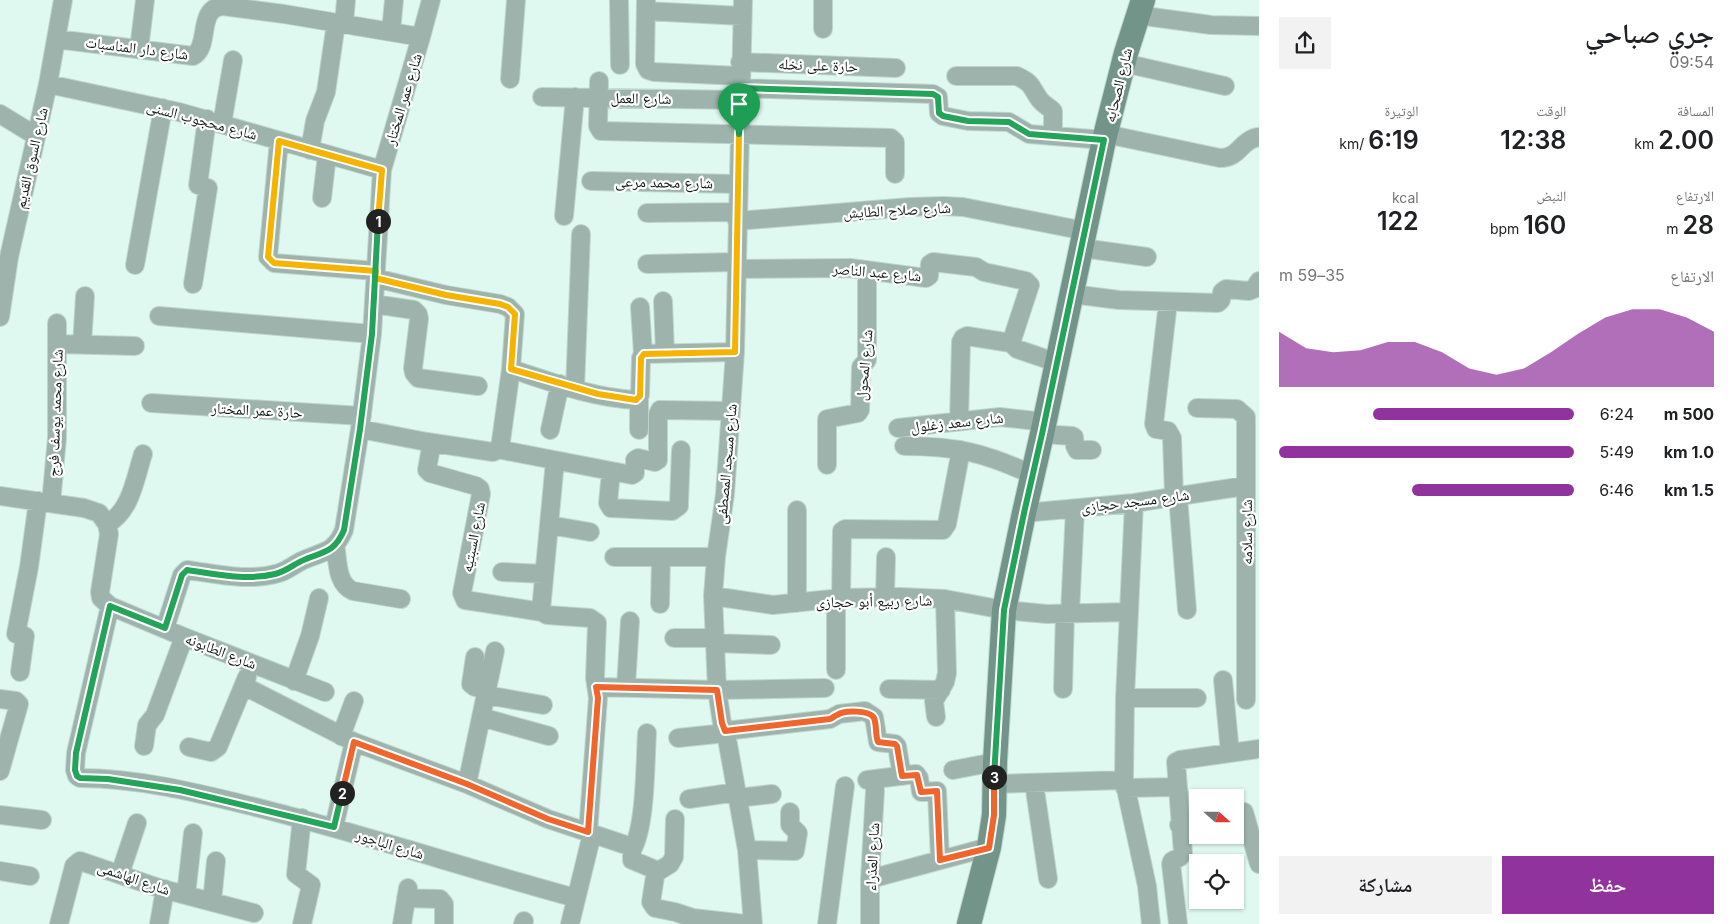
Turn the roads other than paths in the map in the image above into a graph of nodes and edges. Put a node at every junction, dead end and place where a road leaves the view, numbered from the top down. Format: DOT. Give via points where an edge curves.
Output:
graph roads {
  1 [pos="63,0"];
  2 [pos="145,0"];
  3 [pos="346,0"];
  4 [pos="394,0"];
  5 [pos="430,0"];
  6 [pos="516,0"];
  7 [pos="619,0"];
  8 [pos="823,0"];
  9 [pos="224,3"];
  10 [pos="646,6"];
  11 [pos="284,7"];
  12 [pos="1140,7"];
  13 [pos="742,8"];
  14 [pos="340,24"];
  15 [pos="1259,26"];
  16 [pos="823,29"];
  17 [pos="392,31"];
  18 [pos="421,37"];
  19 [pos="56,39"];
  20 [pos="139,50"];
  21 [pos="233,60"];
  22 [pos="1124,63"];
  23 [pos="620,65"];
  24 [pos="896,68"];
  25 [pos="956,76"];
  26 [pos="510,79"];
  27 [pos="740,82"];
  28 [pos="48,84"];
  29 [pos="1225,86"];
  30 [pos="599,89"];
  31 [pos="542,97"];
  32 [pos="575,97"];
  33 [pos="163,108"];
  34 [pos="0,114"];
  35 [pos="214,122"];
  36 [pos="739,134"];
  37 [pos="36,136"];
  38 [pos="1053,136"];
  39 [pos="1105,137"];
  40 [pos="1259,137"];
  41 [pos="279,141"];
  42 [pos="310,150"];
  43 [pos="327,155"];
  44 [pos="382,170"];
  45 [pos="895,174"];
  46 [pos="591,181"];
  47 [pos="738,184"];
  48 [pos="322,198"];
  49 [pos="647,213"];
  50 [pos="564,216"];
  51 [pos="737,217"];
  52 [pos="582,234"];
  53 [pos="1084,240"];
  54 [pos="5,256"];
  55 [pos="1147,257"];
  56 [pos="647,264"];
  57 [pos="135,265"];
  58 [pos="736,265"];
  59 [pos="867,270"];
  60 [pos="375,275"];
  61 [pos="3,280"];
  62 [pos="1259,281"];
  63 [pos="193,284"];
  64 [pos="1072,294"];
  65 [pos="85,296"];
  66 [pos="663,301"];
  67 [pos="1168,302"];
  68 [pos="374,304"];
  69 [pos="640,307"];
  70 [pos="158,316"];
  71 [pos="0,317"];
  72 [pos="57,323"];
  73 [pos="372,334"];
  74 [pos="1011,343"];
  75 [pos="57,344"];
  76 [pos="82,345"];
  77 [pos="135,346"];
  78 [pos="735,352"];
  79 [pos="665,353"];
  80 [pos="644,354"];
  81 [pos="1058,363"];
  82 [pos="511,369"];
  83 [pos="478,386"];
  84 [pos="567,387"];
  85 [pos="640,397"];
  86 [pos="151,403"];
  87 [pos="1197,408"];
  88 [pos="731,411"];
  89 [pos="959,421"];
  90 [pos="361,422"];
  91 [pos="898,428"];
  92 [pos="1044,428"];
  93 [pos="550,430"];
  94 [pos="639,430"];
  95 [pos="1253,438"];
  96 [pos="427,442"];
  97 [pos="904,446"];
  98 [pos="500,449"];
  99 [pos="681,450"];
  100 [pos="961,450"];
  101 [pos="1092,450"];
  102 [pos="143,454"];
  103 [pos="554,461"];
  104 [pos="828,465"];
  105 [pos="611,472"];
  106 [pos="1033,475"];
  107 [pos="1245,486"];
  108 [pos="0,496"];
  109 [pos="1176,496"];
  110 [pos="45,502"];
  111 [pos="1134,503"];
  112 [pos="1075,509"];
  113 [pos="797,510"];
  114 [pos="1024,513"];
  115 [pos="107,524"];
  116 [pos="549,525"];
  117 [pos="590,532"];
  118 [pos="336,544"];
  119 [pos="614,557"];
  120 [pos="661,557"];
  121 [pos="716,557"];
  122 [pos="886,557"];
  123 [pos="502,572"];
  124 [pos="544,574"];
  125 [pos="713,596"];
  126 [pos="885,597"];
  127 [pos="319,598"];
  128 [pos="401,599"];
  129 [pos="839,599"];
  130 [pos="945,600"];
  131 [pos="797,603"];
  132 [pos="660,604"];
  133 [pos="110,606"];
  134 [pos="1004,610"];
  135 [pos="1187,610"];
  136 [pos="542,612"];
  137 [pos="1130,612"];
  138 [pos="1067,613"];
  139 [pos="630,621"];
  140 [pos="165,628"];
  141 [pos="184,637"];
  142 [pos="674,638"];
  143 [pos="714,641"];
  144 [pos="771,645"];
  145 [pos="495,651"];
  146 [pos="475,657"];
  147 [pos="253,663"];
  148 [pos="1252,668"];
  149 [pos="836,670"];
  150 [pos="20,672"];
  151 [pos="1223,680"];
  152 [pos="294,681"];
  153 [pos="244,686"];
  154 [pos="626,686"];
  155 [pos="596,687"];
  156 [pos="825,688"];
  157 [pos="889,689"];
  158 [pos="1064,689"];
  159 [pos="717,690"];
  160 [pos="941,690"];
  161 [pos="324,692"];
  162 [pos="486,692"];
  163 [pos="1125,698"];
  164 [pos="1197,698"];
  165 [pos="0,699"];
  166 [pos="1246,700"];
  167 [pos="354,701"];
  168 [pos="543,705"];
  169 [pos="481,717"];
  170 [pos="936,717"];
  171 [pos="726,732"];
  172 [pos="647,733"];
  173 [pos="549,736"];
  174 [pos="678,738"];
  175 [pos="348,739"];
  176 [pos="144,746"];
  177 [pos="189,747"];
  178 [pos="1259,749"];
  179 [pos="1230,753"];
  180 [pos="953,770"];
  181 [pos="0,771"];
  182 [pos="995,773"];
  183 [pos="902,776"];
  184 [pos="1034,783"];
  185 [pos="467,784"];
  186 [pos="1124,784"];
  187 [pos="845,786"];
  188 [pos="1177,787"];
  189 [pos="772,794"];
  190 [pos="737,795"];
  191 [pos="690,799"];
  192 [pos="1246,811"];
  193 [pos="790,812"];
  194 [pos="0,815"];
  195 [pos="302,818"];
  196 [pos="675,819"];
  197 [pos="42,820"];
  198 [pos="137,823"];
  199 [pos="1189,823"];
  200 [pos="1179,825"];
  201 [pos="334,827"];
  202 [pos="193,833"];
  203 [pos="590,833"];
  204 [pos="989,848"];
  205 [pos="747,850"];
  206 [pos="632,855"];
  207 [pos="1258,859"];
  208 [pos="940,860"];
  209 [pos="216,861"];
  210 [pos="0,871"];
  211 [pos="657,872"];
  212 [pos="120,874"];
  213 [pos="30,876"];
  214 [pos="870,879"];
  215 [pos="1048,879"];
  216 [pos="165,889"];
  217 [pos="186,895"];
  218 [pos="576,898"];
  219 [pos="212,902"];
  220 [pos="254,913"];
  221 [pos="678,919"];
  222 [pos="59,924"];
  223 [pos="159,924"];
  224 [pos="302,924"];
  225 [pos="402,924"];
  226 [pos="444,924"];
  227 [pos="570,924"];
  228 [pos="738,924"];
  229 [pos="753,924"];
  230 [pos="827,924"];
  231 [pos="870,924"];
  232 [pos="969,924"];
  233 [pos="1151,924"];
  234 [pos="1178,924"];
  1 -- 19 [label="street, شارع السوق القديم"];
  2 -- 20 [label="street"];
  3 -- 14 [label="street"];
  4 -- 17 [label="street"];
  5 -- 18 [label="street, شارع عمر المختار"];
  6 -- 26 [label="street"];
  7 -- 23 [label="street"];
  8 -- 16 [label="street"];
  9 -- 11 [label="street, شارع دار المناسبات"];
  9 -- 20 [label="street, شارع دار المناسبات" via="209,13 197,54 188,56"];
  10 -- 13 [label="street"];
  10 -- 27 [label="street" via="645,64 648,70"];
  11 -- 14 [label="street, شارع دار المناسبات"];
  12 -- 15 [label="street" via="1211,25"];
  12 -- 22 [label="street, شارع الصحابه"];
  13 -- 27 [label="street, شارع مسجد المصطفى"];
  14 -- 17 [label="street, شارع دار المناسبات"];
  14 -- 42 [label="street"];
  17 -- 18 [label="street, شارع دار المناسبات"];
  18 -- 44 [label="street, شارع عمر المختار"];
  19 -- 20 [label="street, شارع دار المناسبات"];
  19 -- 28 [label="street, شارع السوق القديم"];
  21 -- 35 [label="street"];
  22 -- 29 [label="street"];
  22 -- 39 [label="street, شارع الصحابه"];
  24 -- 27 [label="street, حارة على نخله"];
  25 -- 38 [label="street" via="1018,76 1025,80 1053,111"];
  27 -- 30 [label="street, شارع العمل"];
  27 -- 36 [label="street, شارع مسجد المصطفى"];
  27 -- 38 [label="street" via="933,94 938,97 939,113 943,116 968,121 1009,122 1029,134"];
  28 -- 33 [label="street, شارع محجوب السنى"];
  28 -- 37 [label="street, شارع السوق القديم"];
  30 -- 32 [label="street, شارع العمل"];
  30 -- 36 [label="street" via="598,126 603,132"];
  31 -- 32 [label="street, شارع العمل"];
  32 -- 50 [label="street"];
  33 -- 35 [label="street, شارع محجوب السنى"];
  33 -- 57 [label="street"];
  34 -- 37 [label="street"];
  35 -- 41 [label="street, شارع محجوب السنى"];
  35 -- 63 [label="street" via="198,185 208,188"];
  36 -- 45 [label="street" via="890,138 896,142"];
  36 -- 47 [label="street, شارع مسجد المصطفى"];
  37 -- 54 [label="street, شارع السوق القديم"];
  38 -- 39 [label="street"];
  39 -- 40 [label="street" via="1220,158 1231,157 1246,142"];
  39 -- 53 [label="street, شارع الصحابه"];
  41 -- 42 [label="street, شارع محجوب السنى"];
  41 -- 60 [label="street" via="270,260"];
  42 -- 43 [label="street, شارع محجوب السنى"];
  43 -- 44 [label="street, شارع محجوب السنى"];
  43 -- 48 [label="street"];
  44 -- 60 [label="street, شارع عمر المختار"];
  46 -- 47 [label="street, شارع محمد مرعى"];
  47 -- 51 [label="street, شارع مسجد المصطفى"];
  49 -- 51 [label="street, شارع صلاح الطايش"];
  51 -- 53 [label="street, شارع صلاح الطايش" via="963,207"];
  51 -- 58 [label="street, شارع مسجد المصطفى"];
  52 -- 84 [label="street"];
  53 -- 55 [label="street, شارع صلاح الطايش"];
  53 -- 64 [label="street, شارع الصحابه"];
  54 -- 61 [label="street, شارع السوق القديم"];
  56 -- 58 [label="street, شارع عبد الناصر"];
  58 -- 59 [label="street, شارع عبد الناصر"];
  58 -- 78 [label="street, شارع مسجد المصطفى"];
  59 -- 74 [label="street, شارع عبد الناصر" via="926,278 933,262 976,267 984,272 1026,280 1030,287"];
  59 -- 104 [label="street, شارع المحول" via="867,360 861,367 860,410 827,419"];
  60 -- 68 [label="street, شارع عمر المختار"];
  60 -- 82 [label="street" via="446,295 508,307 515,314"];
  61 -- 71 [label="street, شارع السوق القديم"];
  62 -- 67 [label="street" via="1249,291 1226,289 1218,303"];
  64 -- 67 [label="street"];
  64 -- 81 [label="street, شارع الصحابه"];
  65 -- 76 [label="street"];
  66 -- 79 [label="street"];
  67 -- 109 [label="street" via="1154,424 1156,429 1168,432 1172,438"];
  68 -- 73 [label="street, شارع عمر المختار"];
  68 -- 83 [label="street" via="414,310 418,314 413,368 418,378"];
  69 -- 80 [label="street"];
  70 -- 73 [label="street"];
  72 -- 75 [label="street, شارع محمد يوسف فرج"];
  73 -- 90 [label="street, شارع عمر المختار"];
  74 -- 81 [label="street" via="1017,349"];
  74 -- 89 [label="street" via="967,336 962,340"];
  75 -- 76 [label="street"];
  75 -- 110 [label="street, شارع محمد يوسف فرج" via="57,438"];
  76 -- 77 [label="street"];
  78 -- 79 [label="street"];
  78 -- 88 [label="street, شارع مسجد المصطفى"];
  79 -- 80 [label="street"];
  80 -- 85 [label="street" via="641,358"];
  81 -- 92 [label="street, شارع الصحابه"];
  82 -- 84 [label="street"];
  82 -- 98 [label="street"];
  84 -- 85 [label="street" via="633,400"];
  84 -- 93 [label="street"];
  85 -- 94 [label="street"];
  86 -- 90 [label="street, حارة عمر المختار"];
  87 -- 95 [label="street, شارع سلامه" via="1237,409 1246,417"];
  88 -- 105 [label="street" via="660,410 658,460 638,458 632,476"];
  88 -- 121 [label="street, شارع مسجد المصطفى" via="725,494"];
  89 -- 91 [label="street, شارع سعد زغلول"];
  89 -- 92 [label="street, شارع سعد زغلول" via="1000,416"];
  90 -- 96 [label="street"];
  90 -- 118 [label="street, شارع عمر المختار" via="344,530"];
  92 -- 101 [label="street, شارع سعد زغلول" via="1074,437 1077,450"];
  92 -- 106 [label="street, شارع الصحابه"];
  95 -- 107 [label="street, شارع سلامه"];
  96 -- 98 [label="street" via="492,452"];
  96 -- 136 [label="street, شارع السبتيه" via="431,447 427,470 430,473 476,486 481,491 462,597 467,601"];
  97 -- 100 [label="street"];
  98 -- 103 [label="street"];
  99 -- 105 [label="street" via="680,502 672,511 610,508"];
  100 -- 106 [label="street" via="1002,460"];
  100 -- 129 [label="street" via="947,524 943,530 845,529 841,533"];
  102 -- 115 [label="street" via="126,504"];
  103 -- 105 [label="street"];
  103 -- 116 [label="street"];
  106 -- 114 [label="street, شارع الصحابه"];
  107 -- 109 [label="street, شارع مسجد حجازى"];
  107 -- 148 [label="street, شارع سلامه"];
  108 -- 110 [label="street"];
  109 -- 111 [label="street, شارع مسجد حجازى"];
  109 -- 135 [label="street"];
  110 -- 115 [label="street" via="94,511 104,517"];
  110 -- 150 [label="street, شارع محمد يوسف فرج" via="16,634 25,636"];
  111 -- 112 [label="street, شارع مسجد حجازى"];
  111 -- 137 [label="street"];
  112 -- 114 [label="street, شارع مسجد حجازى"];
  112 -- 138 [label="street"];
  113 -- 131 [label="street"];
  114 -- 134 [label="street, شارع الصحابه"];
  115 -- 133 [label="street" via="109,541 100,592 101,598"];
  116 -- 117 [label="street"];
  116 -- 124 [label="street"];
  118 -- 128 [label="street" via="340,576 346,588"];
  118 -- 140 [label="street" via="326,552 276,574 229,576 187,570 182,575"];
  119 -- 120 [label="street"];
  120 -- 121 [label="street"];
  120 -- 132 [label="street"];
  121 -- 125 [label="street, شارع مسجد المصطفى"];
  122 -- 126 [label="street"];
  123 -- 124 [label="street"];
  124 -- 136 [label="street"];
  125 -- 131 [label="street, شارع ربيع أبو حجازى" via="764,604"];
  125 -- 143 [label="street, شارع مسجد المصطفى"];
  126 -- 129 [label="street, شارع ربيع أبو حجازى"];
  126 -- 130 [label="street, شارع ربيع أبو حجازى"];
  127 -- 152 [label="street" via="314,624"];
  129 -- 131 [label="street, شارع ربيع أبو حجازى"];
  129 -- 149 [label="street"];
  130 -- 134 [label="street, شارع ربيع أبو حجازى"];
  130 -- 160 [label="street" via="947,674"];
  133 -- 140 [label="street, شارع الطابونه"];
  133 -- 195 [label="street, شارع الباجور" via="76,753 75,774 80,778 180,790"];
  134 -- 138 [label="street, شارع ربيع أبو حجازى"];
  134 -- 182 [label="street"];
  136 -- 155 [label="street" via="590,618 597,623"];
  137 -- 138 [label="street, شارع ربيع أبو حجازى"];
  137 -- 163 [label="street"];
  138 -- 158 [label="street"];
  139 -- 154 [label="street"];
  140 -- 141 [label="street, شارع الطابونه"];
  141 -- 147 [label="street, شارع الطابونه"];
  141 -- 176 [label="street" via="155,715 147,725"];
  142 -- 143 [label="street"];
  143 -- 144 [label="street"];
  143 -- 159 [label="street, شارع مسجد المصطفى"];
  145 -- 162 [label="street"];
  146 -- 162 [label="street" via="471,684"];
  147 -- 152 [label="street, شارع الطابونه"];
  147 -- 153 [label="street"];
  148 -- 166 [label="street, شارع سلامه"];
  151 -- 179 [label="street"];
  152 -- 161 [label="street, شارع الطابونه"];
  153 -- 175 [label="street"];
  153 -- 177 [label="street" via="218,748 210,752"];
  154 -- 155 [label="street"];
  154 -- 159 [label="street"];
  155 -- 203 [label="street"];
  156 -- 159 [label="street"];
  157 -- 160 [label="street"];
  159 -- 171 [label="street, شارع مسجد المصطفى"];
  160 -- 170 [label="street" via="934,700"];
  162 -- 168 [label="street"];
  162 -- 169 [label="street"];
  163 -- 164 [label="street"];
  163 -- 186 [label="street"];
  165 -- 181 [label="street" via="19,704"];
  167 -- 175 [label="street"];
  169 -- 173 [label="street"];
  169 -- 185 [label="street"];
  171 -- 174 [label="street"];
  171 -- 183 [label="street" via="830,719 839,714 865,711 874,717 878,742 897,746"];
  171 -- 190 [label="street, شارع مسجد المصطفى"];
  172 -- 206 [label="street" via="640,823"];
  175 -- 185 [label="street"];
  175 -- 201 [label="street"];
  178 -- 179 [label="street"];
  179 -- 188 [label="street" via="1178,760 1175,764"];
  180 -- 182 [label="street"];
  182 -- 184 [label="street"];
  182 -- 204 [label="street"];
  183 -- 208 [label="street" via="917,775 921,792 937,791"];
  183 -- 214 [label="street, شارع العذراء" via="871,785"];
  184 -- 186 [label="street"];
  184 -- 215 [label="street"];
  185 -- 203 [label="street" via="540,816"];
  186 -- 188 [label="street"];
  186 -- 233 [label="street" via="1147,886"];
  187 -- 230 [label="street" via="835,813"];
  188 -- 200 [label="street"];
  189 -- 190 [label="street"];
  190 -- 191 [label="street"];
  190 -- 205 [label="street, شارع مسجد المصطفى"];
  192 -- 207 [label="street"];
  193 -- 205 [label="street" via="790,825 798,833 795,851"];
  194 -- 197 [label="street"];
  195 -- 201 [label="street, شارع الباجور"];
  195 -- 224 [label="street" via="296,874 311,885"];
  196 -- 211 [label="street" via="674,857 670,864"];
  198 -- 212 [label="street"];
  199 -- 200 [label="street"];
  200 -- 234 [label="street" via="1183,853 1171,864"];
  201 -- 218 [label="street, شارع الباجور"];
  202 -- 217 [label="street"];
  203 -- 206 [label="street" via="627,845"];
  203 -- 218 [label="street"];
  204 -- 208 [label="street"];
  204 -- 232 [label="street"];
  205 -- 229 [label="street, شارع مسجد المصطفى"];
  206 -- 211 [label="street"];
  208 -- 214 [label="street"];
  209 -- 219 [label="street"];
  210 -- 213 [label="street"];
  211 -- 221 [label="street" via="652,905"];
  212 -- 216 [label="street, شارع الهاشمى"];
  212 -- 222 [label="street, شارع الهاشمى" via="78,862 74,866"];
  214 -- 231 [label="street, شارع العذراء"];
  216 -- 217 [label="street, شارع الهاشمى"];
  216 -- 223 [label="street"];
  217 -- 219 [label="street, شارع الهاشمى"];
  218 -- 227 [label="street"];
  219 -- 220 [label="street, شارع الهاشمى"];
  221 -- 228 [label="street"];
  225 -- 226 [label="street" via="407,893 440,898 444,904"];
}
